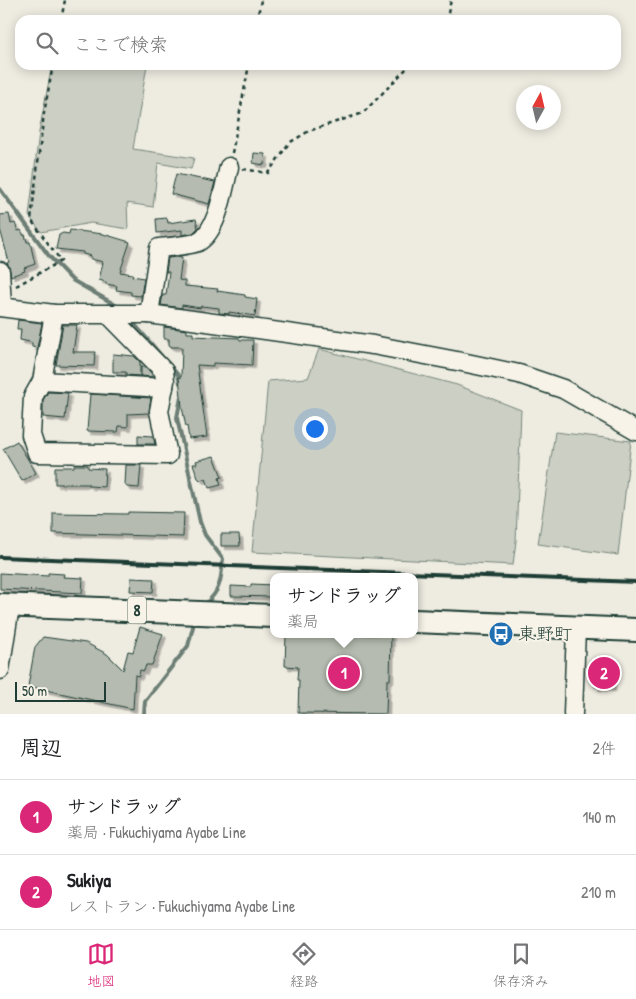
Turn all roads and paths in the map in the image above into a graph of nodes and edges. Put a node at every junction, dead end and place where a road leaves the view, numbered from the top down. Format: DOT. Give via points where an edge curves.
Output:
graph roads {
  1 [pos="65,0"];
  2 [pos="261,0"];
  3 [pos="451,0"];
  4 [pos="62,15"];
  5 [pos="258,15"];
  6 [pos="447,15"];
  7 [pos="52,70"];
  8 [pos="248,70"];
  9 [pos="405,70"];
  10 [pos="229,167"];
  11 [pos="0,271"];
  12 [pos="2,303"];
  13 [pos="54,314"];
  14 [pos="112,314"];
  15 [pos="145,314"];
  16 [pos="42,381"];
  17 [pos="164,388"];
  18 [pos="636,431"];
  19 [pos="5,605"];
  20 [pos="270,616"];
  21 [pos="418,621"];
  22 [pos="576,628"];
  23 [pos="636,630"];
  24 [pos="0,670"];
  25 [pos="573,714"];
  1 -- 4 [label="path"];
  2 -- 5 [label="path"];
  3 -- 6 [label="path"];
  7 -- 12 [label="path" via="31,220 61,261"];
  8 -- 10 [label="path"];
  9 -- 10 [label="path" via="363,113 309,131 289,144 268,173"];
  10 -- 15 [label="street" via="217,214 208,232 198,242 159,248"];
  11 -- 12 [label="street"];
  12 -- 13 [label="street"];
  13 -- 14 [label="street"];
  13 -- 16 [label="street"];
  14 -- 15 [label="street"];
  14 -- 17 [label="street" via="164,371"];
  15 -- 18 [label="street" via="373,345 519,374 563,389"];
  16 -- 17 [label="street"];
  16 -- 17 [label="street" via="33,397 31,435 37,454 168,455 159,411"];
  19 -- 20 [label="main road, 8"];
  19 -- 24 [label="street"];
  21 -- 22 [label="main road"];
  22 -- 23 [label="main road"];
  22 -- 25 [label="street"];
}
